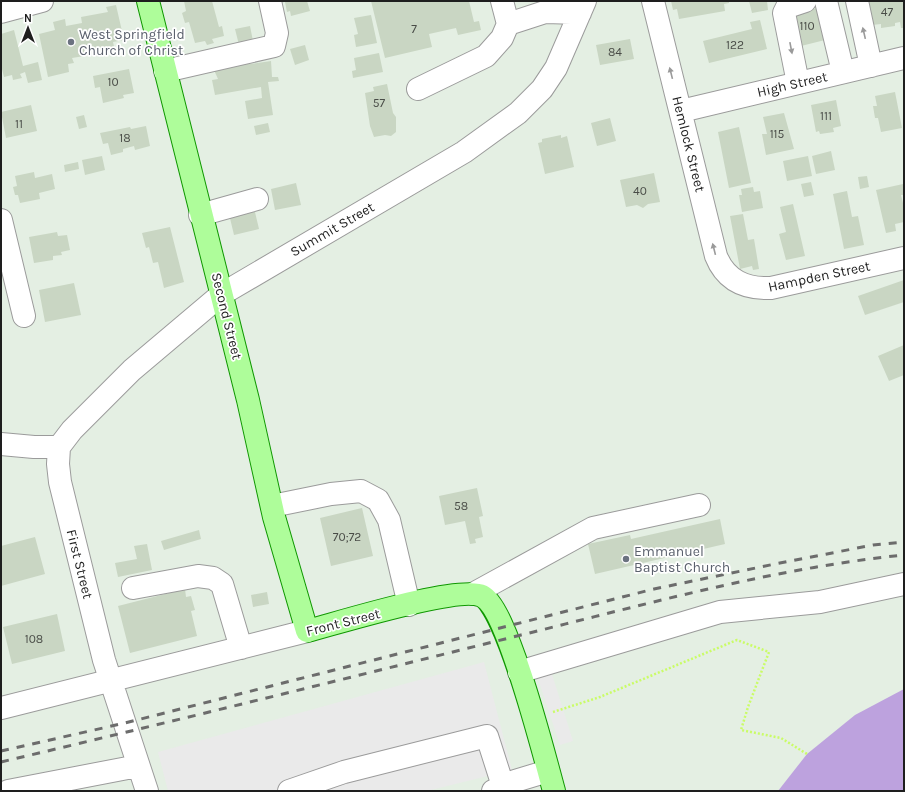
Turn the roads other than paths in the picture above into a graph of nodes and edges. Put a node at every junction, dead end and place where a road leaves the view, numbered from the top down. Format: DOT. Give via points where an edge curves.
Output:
graph roads {
  1 [pos="42,1"];
  2 [pos="148,1"];
  3 [pos="270,1"];
  4 [pos="502,1"];
  5 [pos="653,1"];
  6 [pos="805,1"];
  7 [pos="826,1"];
  8 [pos="857,1"];
  9 [pos="582,7"];
  10 [pos="1,12"];
  11 [pos="508,24"];
  12 [pos="904,58"];
  13 [pos="871,66"];
  14 [pos="165,71"];
  15 [pos="843,72"];
  16 [pos="798,83"];
  17 [pos="418,90"];
  18 [pos="681,111"];
  19 [pos="257,199"];
  20 [pos="200,215"];
  21 [pos="1,220"];
  22 [pos="904,258"];
  23 [pos="735,282"];
  24 [pos="222,294"];
  25 [pos="24,316"];
  26 [pos="1,444"];
  27 [pos="59,447"];
  28 [pos="699,505"];
  29 [pos="272,506"];
  30 [pos="904,584"];
  31 [pos="133,588"];
  32 [pos="473,594"];
  33 [pos="409,605"];
  34 [pos="307,631"];
  35 [pos="241,648"];
  36 [pos="519,672"];
  37 [pos="110,680"];
  38 [pos="1,708"];
  39 [pos="138,766"];
  40 [pos="551,781"];
  41 [pos="498,789"];
  42 [pos="8,791"];
  43 [pos="147,791"];
  44 [pos="289,791"];
  1 -- 10 [label="street"];
  2 -- 14 [label="main road, Second Street"];
  3 -- 14 [label="street" via="277,33 274,46"];
  4 -- 11 [label="street"];
  18 -- 5 [label="street, Hemlock Street, one-way"];
  6 -- 16 [label="street, one-way" via="787,6 784,13"];
  7 -- 15 [label="street"];
  13 -- 8 [label="street, one-way"];
  9 -- 11 [label="street" via="545,12"];
  9 -- 24 [label="street, Summit Street" via="564,53 547,82 532,101 503,125 464,152"];
  11 -- 17 [label="street" via="502,38 486,56"];
  12 -- 13 [label="street, High Street"];
  13 -- 15 [label="street, High Street"];
  14 -- 20 [label="main road, Second Street"];
  15 -- 16 [label="street, High Street"];
  16 -- 18 [label="street, High Street"];
  23 -- 18 [label="street, Hemlock Street, one-way" via="724,271 716,256"];
  19 -- 20 [label="street"];
  20 -- 24 [label="main road, Second Street"];
  21 -- 25 [label="street"];
  22 -- 23 [label="street, Hampden Street" via="771,288 756,288"];
  24 -- 27 [label="street, Summit Street" via="132,370 72,430"];
  24 -- 29 [label="main road, Second Street"];
  26 -- 27 [label="street"];
  27 -- 37 [label="street, First Street" via="60,482"];
  28 -- 32 [label="street" via="593,528"];
  29 -- 33 [label="street" via="331,494 361,491 378,500 389,520"];
  29 -- 34 [label="main road, Second Street"];
  30 -- 36 [label="street" via="820,602 720,612"];
  31 -- 35 [label="street" via="198,576 213,578 222,584"];
  32 -- 33 [label="main road, Front Street" via="440,596"];
  32 -- 36 [label="main road" via="482,596 495,608"];
  33 -- 34 [label="main road, Front Street"];
  34 -- 35 [label="street, Front Street"];
  35 -- 37 [label="street, Front Street"];
  36 -- 40 [label="main road"];
  37 -- 38 [label="street, Front Street"];
  37 -- 39 [label="street, First Street"];
  39 -- 42 [label="street"];
  39 -- 43 [label="street, First Street"];
  40 -- 41 [label="street"];
  41 -- 44 [label="street" via="487,736 344,772"];
}
